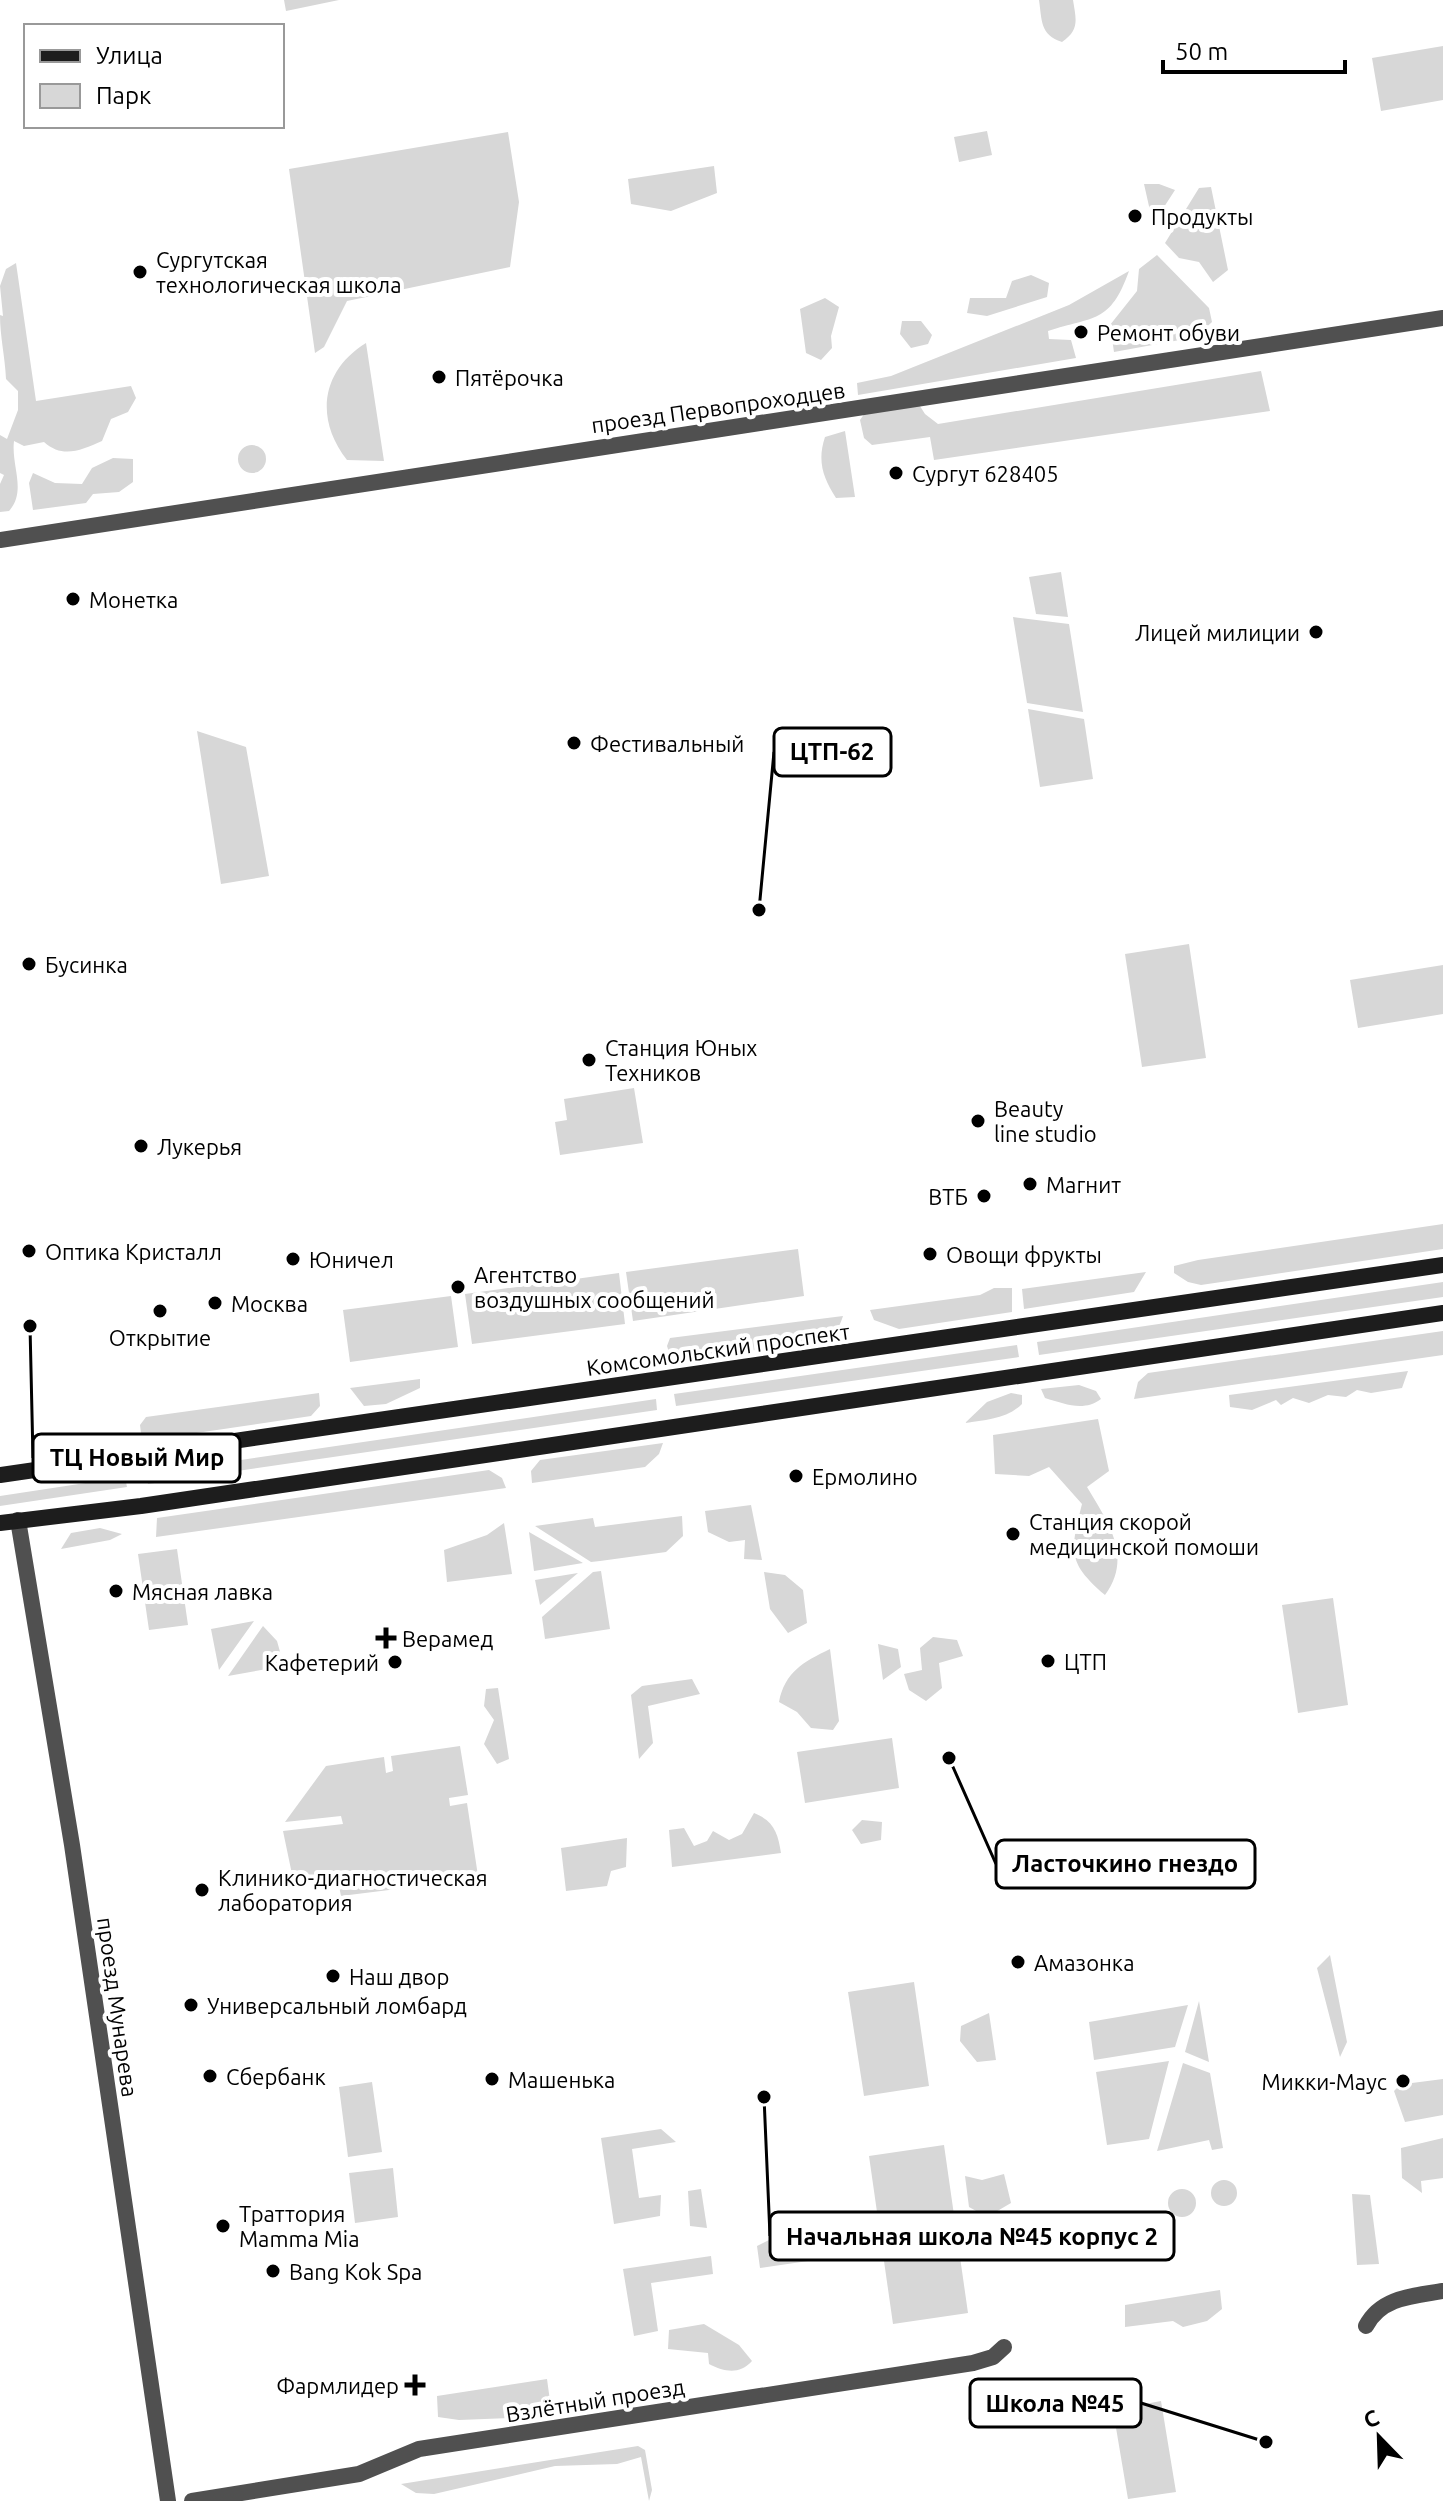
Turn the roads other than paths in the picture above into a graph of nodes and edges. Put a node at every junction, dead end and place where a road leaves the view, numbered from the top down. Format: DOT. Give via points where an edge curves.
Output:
graph roads {
  1 [pos="1443,318"];
  2 [pos="0,540"];
  3 [pos="1443,1265"];
  4 [pos="1443,1313"];
  5 [pos="0,1475"];
  6 [pos="18,1520"];
  7 [pos="0,1523"];
  8 [pos="1443,2291"];
  9 [pos="1366,2326"];
  10 [pos="1004,2347"];
  11 [pos="168,2501"];
  12 [pos="192,2501"];
  1 -- 2 [label="street, проезд Первопроходцев"];
  3 -- 5 [label="main road, Комсомольский проспект"];
  4 -- 6 [label="main road"];
  6 -- 7 [label="main road"];
  6 -- 11 [label="street, проезд Мунарева"];
  8 -- 9 [label="street" via="1393,2301 1372,2314"];
  10 -- 12 [label="street, Взлётный проезд" via="973,2363 419,2449 359,2474"];
}
